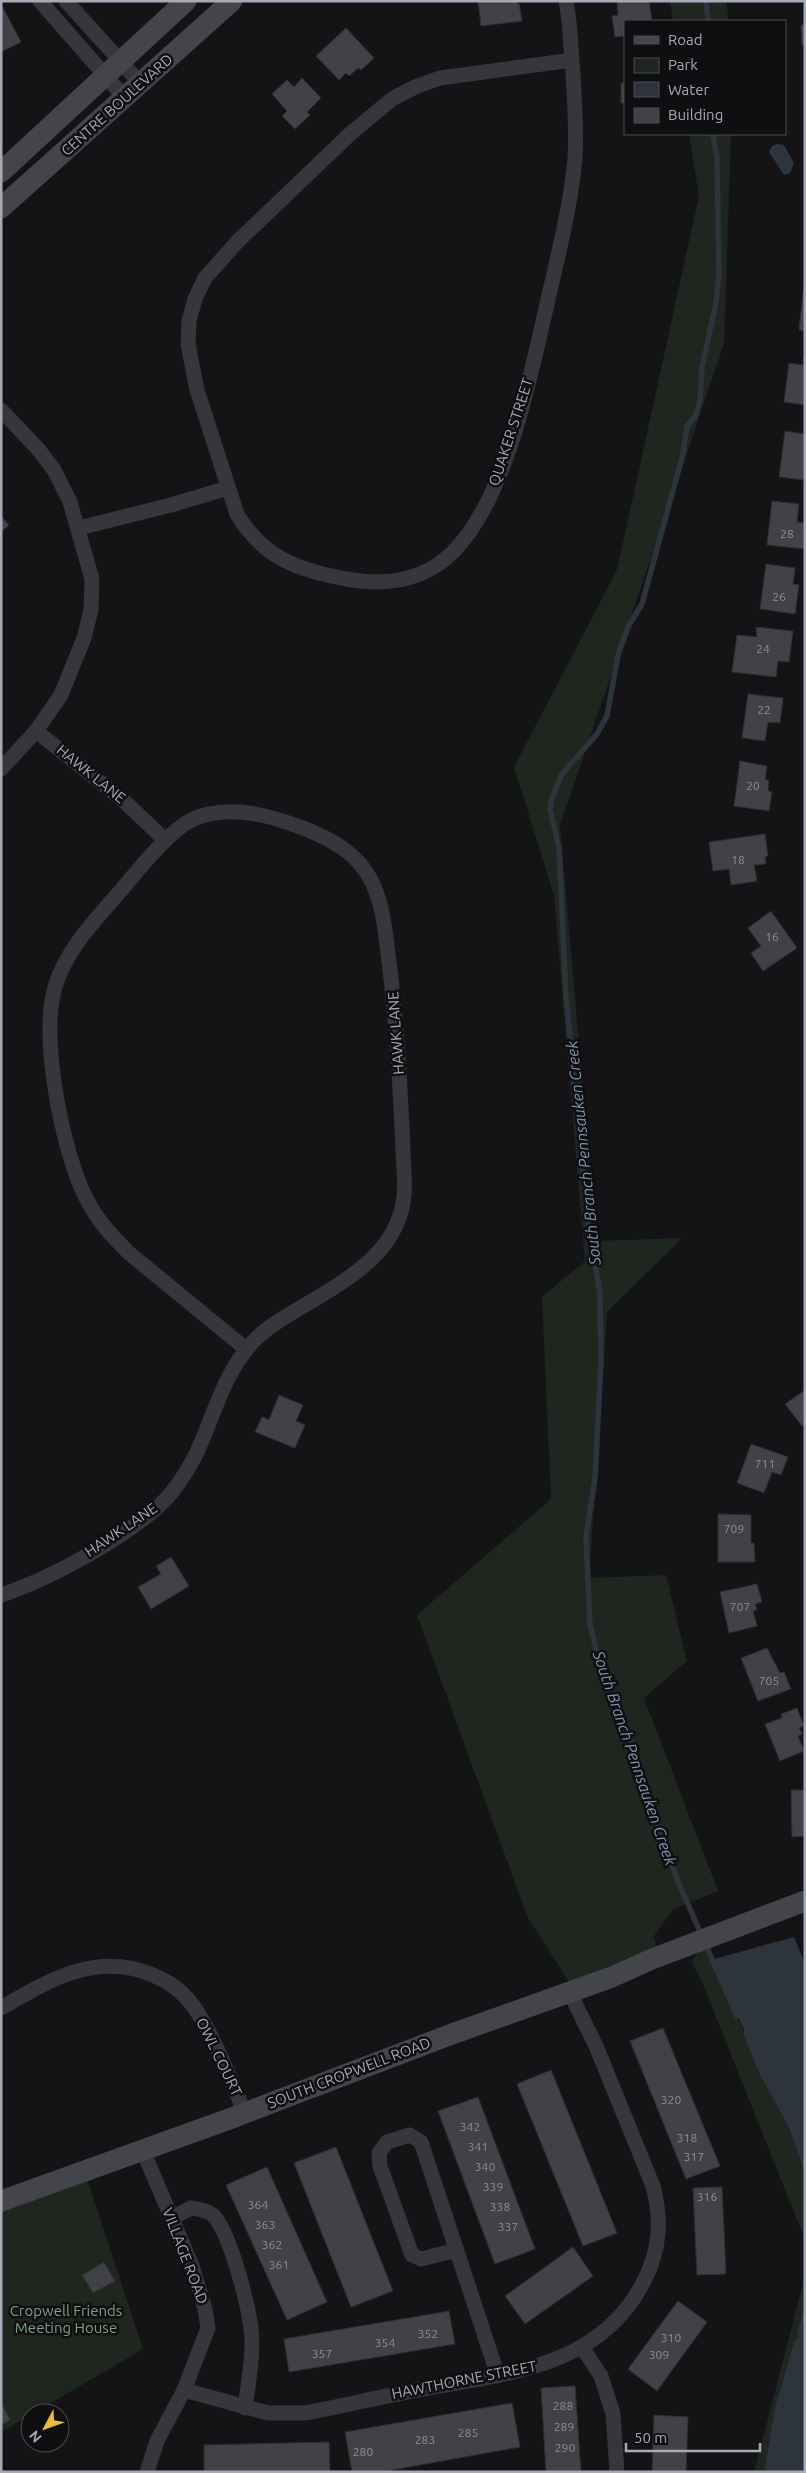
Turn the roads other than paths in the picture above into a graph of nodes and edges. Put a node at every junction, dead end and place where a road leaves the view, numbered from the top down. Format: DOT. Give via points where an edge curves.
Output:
graph roads {
  1 [pos="40,1"];
  2 [pos="66,1"];
  3 [pos="186,1"];
  4 [pos="232,1"];
  5 [pos="566,1"];
  6 [pos="572,60"];
  7 [pos="121,61"];
  8 [pos="105,76"];
  9 [pos="141,84"];
  10 [pos="125,98"];
  11 [pos="1,172"];
  12 [pos="1,208"];
  13 [pos="1,410"];
  14 [pos="228,488"];
  15 [pos="79,528"];
  16 [pos="36,730"];
  17 [pos="1,769"];
  18 [pos="165,840"];
  19 [pos="246,1349"];
  20 [pos="1,1595"];
  21 [pos="805,1901"];
  22 [pos="569,1991"];
  23 [pos="1,2008"];
  24 [pos="245,2113"];
  25 [pos="143,2151"];
  26 [pos="1,2201"];
  27 [pos="172,2218"];
  28 [pos="457,2250"];
  29 [pos="582,2347"];
  30 [pos="498,2376"];
  31 [pos="184,2390"];
  32 [pos="246,2408"];
  33 [pos="147,2472"];
  34 [pos="617,2472"];
  1 -- 8 [label="street"];
  2 -- 7 [label="street"];
  3 -- 7 [label="street, CENTRE BOULEVARD"];
  4 -- 9 [label="street, CENTRE BOULEVARD"];
  5 -- 6 [label="street, QUAKER STREET"];
  6 -- 14 [label="street, QUAKER STREET" via="440,78 392,99 350,134 220,259 205,278 195,299 189,321 188,344 197,390"];
  6 -- 14 [label="street, QUAKER STREET" via="575,130 572,182 543,320 523,405 505,460 482,510 458,545 434,567 412,578 364,582 318,573 278,558 261,546 247,532"];
  7 -- 8 [label="street, CENTRE BOULEVARD"];
  7 -- 9 [label="street"];
  8 -- 10 [label="street"];
  8 -- 11 [label="street, CENTRE BOULEVARD"];
  9 -- 10 [label="street, CENTRE BOULEVARD"];
  10 -- 12 [label="street, CENTRE BOULEVARD"];
  13 -- 15 [label="street" via="54,470"];
  14 -- 15 [label="street"];
  15 -- 16 [label="street" via="92,579 91,610 62,695"];
  16 -- 17 [label="street"];
  16 -- 18 [label="street, HAWK LANE" via="124,801"];
  18 -- 19 [label="street, HAWK LANE" via="88,931 64,966 55,986 51,1006 51,1048 64,1137 86,1200 113,1237"];
  18 -- 19 [label="street, HAWK LANE" via="193,819 229,812 271,817 300,827 329,839 361,864 372,882 384,924 399,1054 405,1192 401,1213 380,1251 364,1266 269,1328"];
  19 -- 20 [label="street, HAWK LANE" via="229,1376 193,1460 164,1500 146,1517 86,1554 30,1585"];
  21 -- 22 [label="street, SOUTH CROPWELL ROAD"];
  22 -- 24 [label="street, SOUTH CROPWELL ROAD"];
  22 -- 29 [label="street, HAWTHORNE STREET" via="596,2046 653,2186 660,2228 650,2269 632,2302 607,2329"];
  23 -- 24 [label="street, OWL COURT" via="54,1978 76,1970 99,1965 142,1970 180,1991 203,2022"];
  24 -- 25 [label="street, SOUTH CROPWELL ROAD"];
  25 -- 26 [label="street, SOUTH CROPWELL ROAD"];
  25 -- 27 [label="street, VILLAGE ROAD"];
  27 -- 31 [label="street, VILLAGE ROAD" via="192,2266 208,2328"];
  27 -- 32 [label="street" via="191,2208 211,2214 229,2247 248,2309 252,2342"];
  28 -- 28 [label="street" via="421,2142 410,2135 387,2142 379,2152 380,2166 412,2255 421,2259"];
  28 -- 30 [label="street"];
  29 -- 30 [label="street, HAWTHORNE STREET" via="536,2367"];
  29 -- 34 [label="street" via="597,2367 613,2414"];
  30 -- 32 [label="street, HAWTHORNE STREET" via="305,2413 268,2413"];
  31 -- 32 [label="street, HAWTHORNE STREET"];
  31 -- 33 [label="street, VILLAGE ROAD" via="156,2441"];
}
